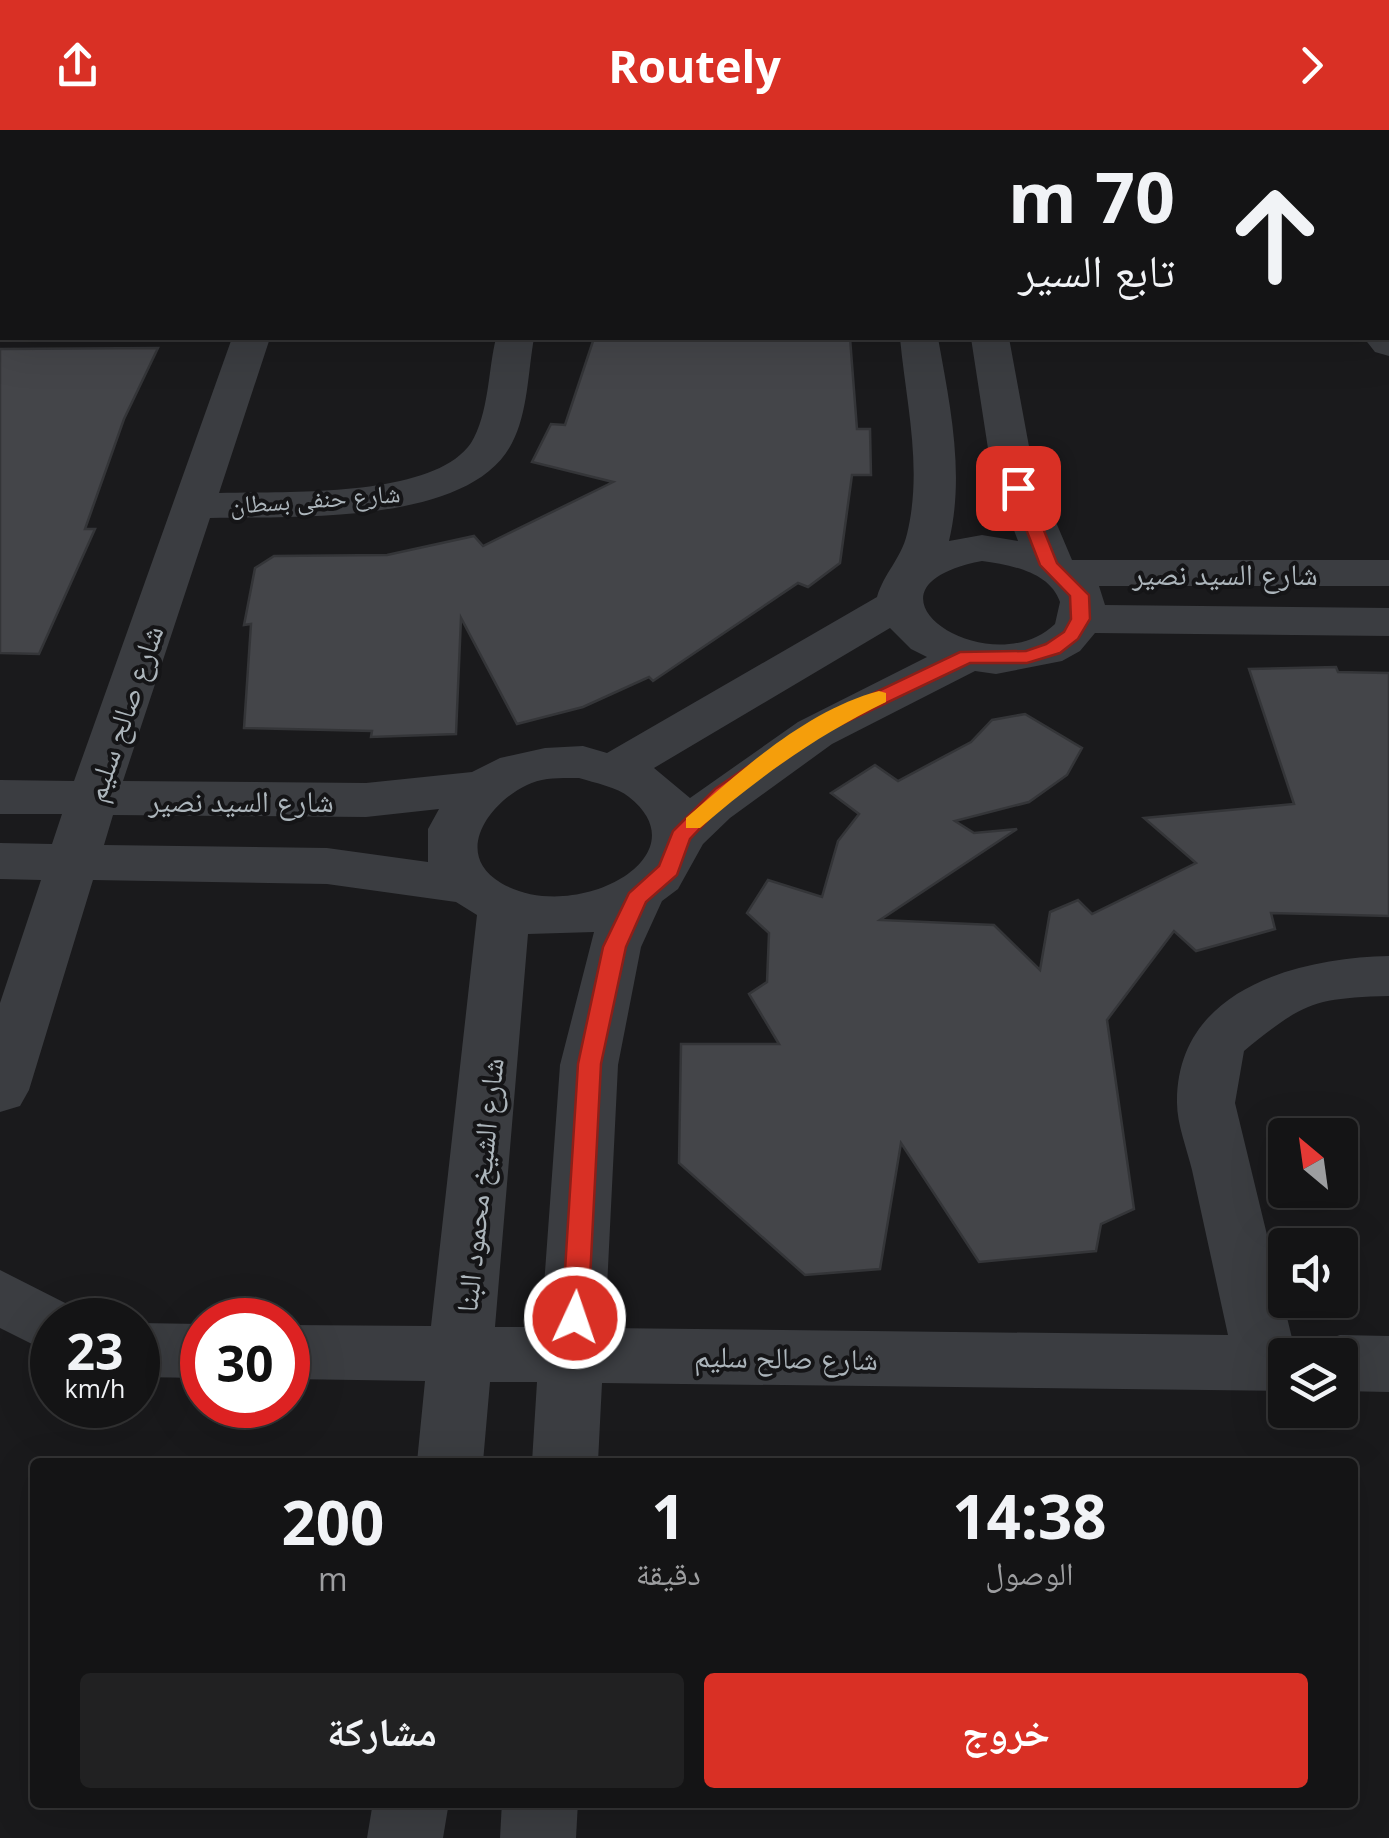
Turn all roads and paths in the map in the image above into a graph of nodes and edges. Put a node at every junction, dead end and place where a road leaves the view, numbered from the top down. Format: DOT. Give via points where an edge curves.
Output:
graph roads {
  1 [pos="249,340"];
  2 [pos="516,340"];
  3 [pos="919,340"];
  4 [pos="990,340"];
  5 [pos="194,506"];
  6 [pos="1055,569"];
  7 [pos="1389,573"];
  8 [pos="908,584"];
  9 [pos="1081,619"];
  10 [pos="1389,622"];
  11 [pos="967,656"];
  12 [pos="618,768"];
  13 [pos="482,788"];
  14 [pos="0,797"];
  15 [pos="92,800"];
  16 [pos="680,836"];
  17 [pos="0,861"];
  18 [pos="74,863"];
  19 [pos="487,897"];
  20 [pos="636,898"];
  21 [pos="1389,976"];
  22 [pos="0,1090"];
  23 [pos="0,1296"];
  24 [pos="30,1314"];
  25 [pos="1268,1338"];
  26 [pos="310,1352"];
  27 [pos="462,1353"];
  28 [pos="573,1355"];
  29 [pos="1268,1363"];
  30 [pos="1358,1364"];
  31 [pos="1389,1364"];
  32 [pos="450,1458"];
  33 [pos="566,1458"];
  34 [pos="410,1808"];
  35 [pos="540,1808"];
  36 [pos="406,1838"];
  37 [pos="538,1838"];
  1 -- 5 [label="street, شارع صالح سليم"];
  2 -- 5 [label="street, شارع حنفى بسطان" via="492,446 440,484 395,496"];
  3 -- 8 [label="street" via="937,493 928,542"];
  4 -- 6 [label="street" via="1012,468"];
  5 -- 15 [label="street, شارع صالح سليم"];
  6 -- 7 [label="street, شارع السيد نصير"];
  6 -- 8 [label="street" via="1028,556 958,550"];
  6 -- 9 [label="street" via="1080,595"];
  8 -- 11 [label="street" via="919,636"];
  8 -- 12 [label="street"];
  9 -- 10 [label="street, شارع السيد نصير"];
  9 -- 11 [label="street" via="1053,648 1012,658"];
  11 -- 16 [label="street" via="818,728 722,794"];
  12 -- 13 [label="street" via="546,763"];
  12 -- 16 [label="street" via="664,796"];
  13 -- 15 [label="street, شارع السيد نصير" via="366,800"];
  13 -- 19 [label="street" via="460,810 450,836 453,862"];
  14 -- 15 [label="street, شارع السيد نصير"];
  15 -- 18 [label="street, شارع صالح سليم"];
  16 -- 20 [label="street" via="669,870"];
  17 -- 18 [label="street"];
  18 -- 19 [label="street" via="326,866"];
  18 -- 22 [label="street, شارع صالح سليم"];
  19 -- 20 [label="street" via="572,917"];
  19 -- 27 [label="street, شارع الشيخ محمود البنا"];
  20 -- 28 [label="street" via="614,947 590,1064"];
  21 -- 25 [label="street" via="1340,978 1276,994 1218,1041 1206,1103"];
  23 -- 24 [label="street"];
  26 -- 27 [label="street, شارع صالح سليم"];
  27 -- 28 [label="street, شارع صالح سليم"];
  27 -- 32 [label="street, شارع الشيخ محمود البنا"];
  28 -- 29 [label="street, شارع صالح سليم"];
  28 -- 33 [label="street"];
  30 -- 31 [label="street"];
  34 -- 36 [label="street"];
  35 -- 37 [label="street"];
}
